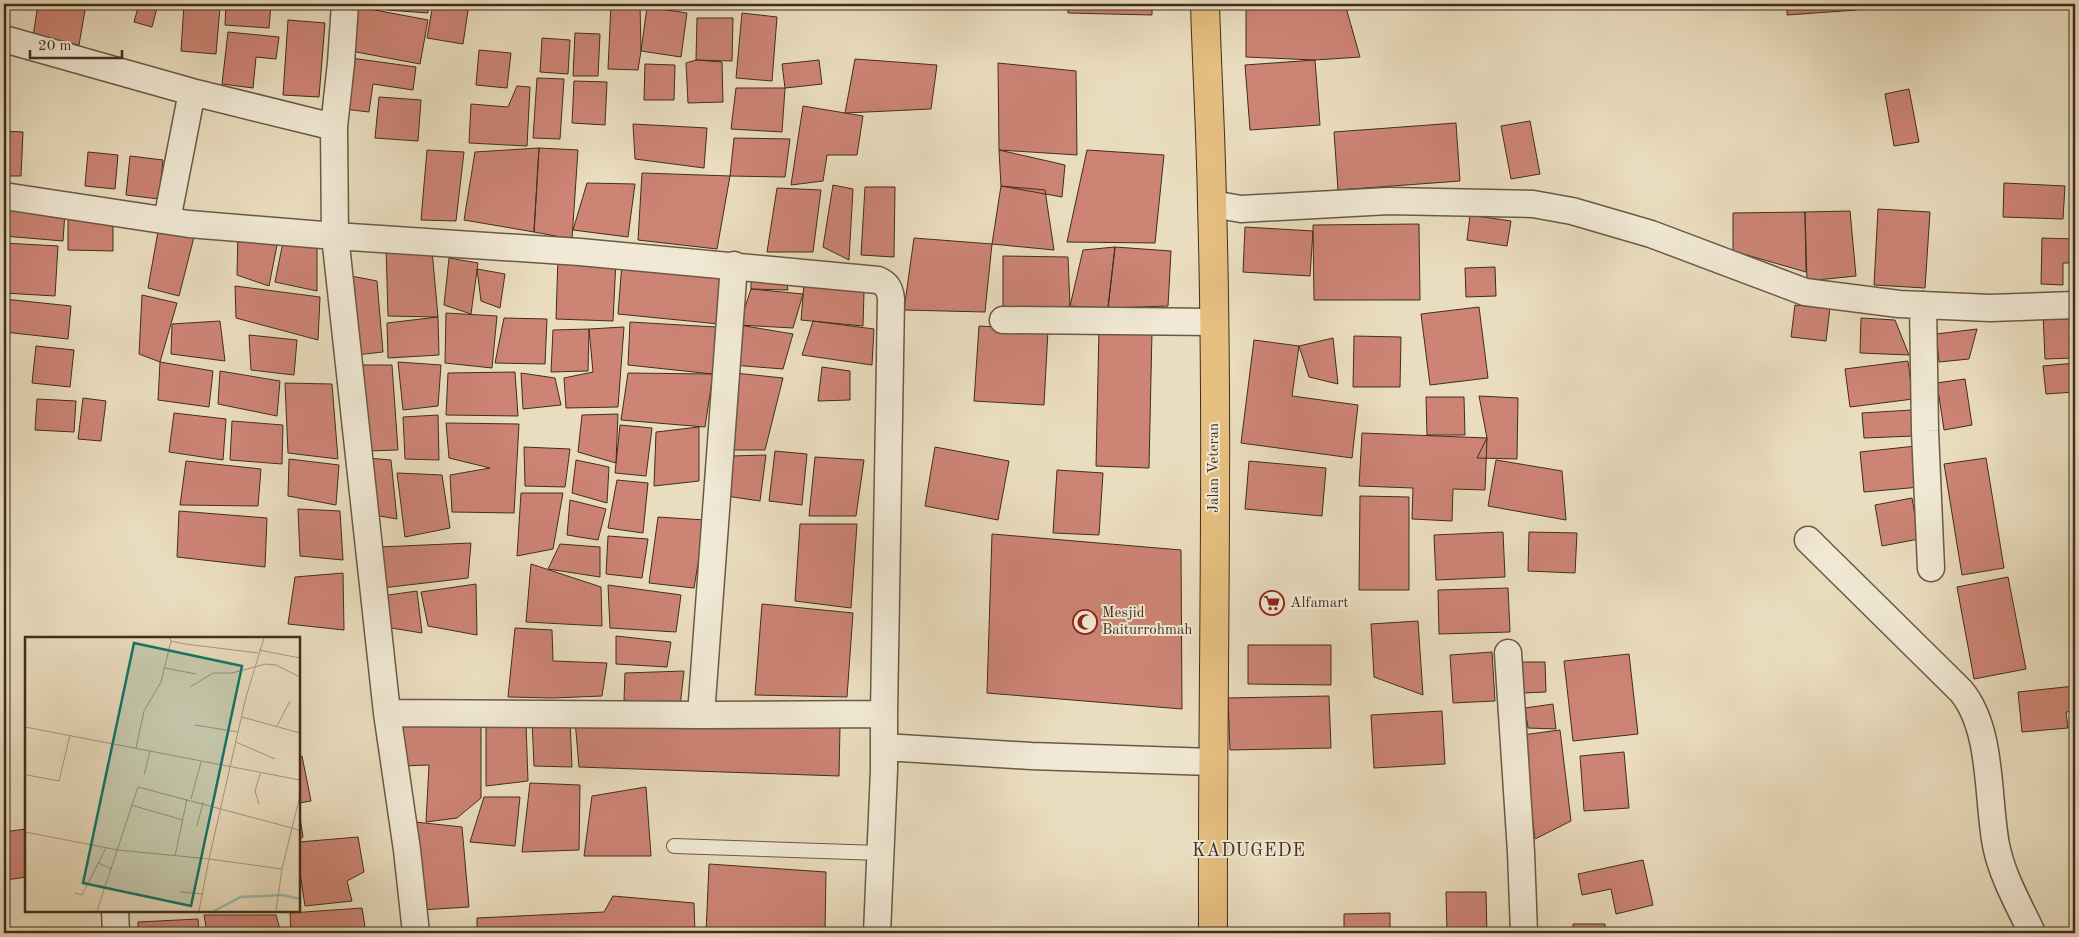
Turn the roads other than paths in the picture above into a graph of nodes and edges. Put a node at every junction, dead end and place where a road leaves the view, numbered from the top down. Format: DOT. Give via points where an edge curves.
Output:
graph roads {
  1 [pos="345,4"];
  2 [pos="1205,4"];
  3 [pos="4,39"];
  4 [pos="192,92"];
  5 [pos="334,127"];
  6 [pos="4,196"];
  7 [pos="1212,204"];
  8 [pos="166,220"];
  9 [pos="335,236"];
  10 [pos="734,265"];
  11 [pos="1922,305"];
  12 [pos="2075,305"];
  13 [pos="1003,320"];
  14 [pos="1214,322"];
  15 [pos="1808,540"];
  16 [pos="1931,568"];
  17 [pos="1508,653"];
  18 [pos="387,713"];
  19 [pos="884,714"];
  20 [pos="701,715"];
  21 [pos="884,747"];
  22 [pos="1212,762"];
  23 [pos="674,846"];
  24 [pos="880,853"];
  25 [pos="115,912"];
  26 [pos="116,933"];
  27 [pos="416,933"];
  28 [pos="877,933"];
  29 [pos="1214,933"];
  30 [pos="1524,933"];
  31 [pos="2032,933"];
  1 -- 5 [label="street"];
  2 -- 7 [label="highway, Jalan Veteran"];
  3 -- 4 [label="street"];
  4 -- 5 [label="street"];
  4 -- 8 [label="street"];
  5 -- 9 [label="street"];
  6 -- 8 [label="street"];
  7 -- 11 [label="street" via="1241,209 1389,201 1533,204 1572,211 1651,234 1805,292"];
  7 -- 14 [label="highway, Jalan Veteran"];
  8 -- 9 [label="street"];
  9 -- 10 [label="street"];
  9 -- 18 [label="street"];
  10 -- 19 [label="street" via="878,280 890,292"];
  10 -- 20 [label="street"];
  11 -- 12 [label="street" via="1990,308"];
  11 -- 16 [label="street"];
  13 -- 14 [label="street"];
  14 -- 22 [label="highway, Jalan Veteran"];
  15 -- 31 [label="street" via="1972,706 1982,737 1996,845"];
  17 -- 30 [label="street"];
  18 -- 20 [label="street"];
  18 -- 27 [label="street"];
  19 -- 20 [label="street"];
  19 -- 21 [label="street"];
  21 -- 22 [label="street"];
  21 -- 24 [label="street"];
  22 -- 29 [label="highway, Jalan Veteran"];
  23 -- 24 [label="lane"];
  24 -- 28 [label="street"];
  25 -- 26 [label="street"];
}
